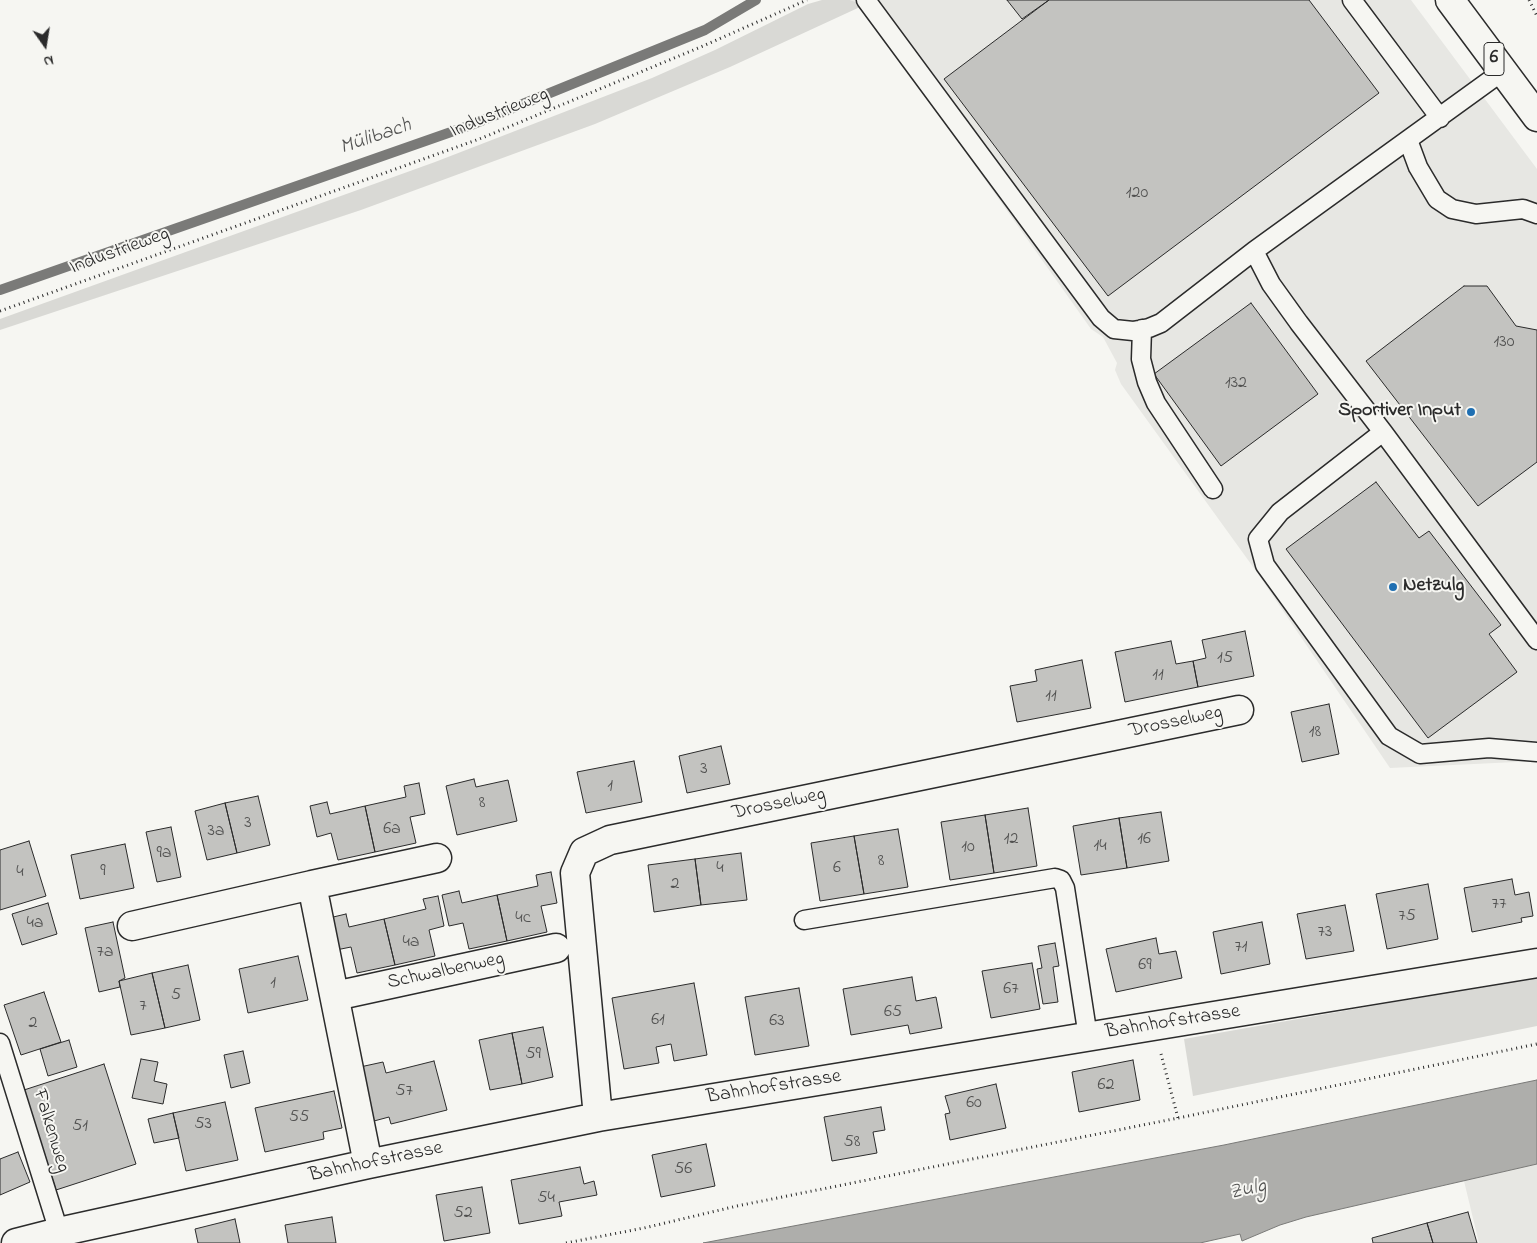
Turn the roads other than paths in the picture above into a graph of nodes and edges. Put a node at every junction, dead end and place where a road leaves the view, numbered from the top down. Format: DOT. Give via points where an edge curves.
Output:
graph roads {
  1 [pos="866,0"];
  2 [pos="1352,0"];
  3 [pos="1450,0"];
  4 [pos="1503,71"];
  5 [pos="1537,117"];
  6 [pos="1440,118"];
  7 [pos="1408,140"];
  8 [pos="1537,214"];
  9 [pos="1254,251"];
  10 [pos="1142,329"];
  11 [pos="1383,432"];
  12 [pos="1213,489"];
  13 [pos="1537,640"];
  14 [pos="1240,710"];
  15 [pos="1537,752"];
  16 [pos="437,858"];
  17 [pos="312,885"];
  18 [pos="804,920"];
  19 [pos="132,926"];
  20 [pos="556,948"];
  21 [pos="1537,963"];
  22 [pos="335,996"];
  23 [pos="1088,1037"];
  24 [pos="0,1043"];
  25 [pos="598,1117"];
  26 [pos="368,1164"];
  27 [pos="59,1232"];
  28 [pos="16,1243"];
  1 -- 10 [label="lane" via="1101,318 1114,329 1133,332"];
  2 -- 6 [label="lane"];
  3 -- 4 [label="street, 6"];
  4 -- 5 [label="street, 6"];
  4 -- 6 [label="lane"];
  6 -- 7 [label="lane"];
  7 -- 8 [label="lane" via="1418,167 1437,199 1452,208 1476,214 1523,209"];
  7 -- 9 [label="lane"];
  9 -- 10 [label="lane" via="1161,323"];
  9 -- 11 [label="lane" via="1271,284"];
  10 -- 12 [label="lane" via="1141,359 1156,403"];
  11 -- 13 [label="lane"];
  11 -- 15 [label="lane" via="1280,512 1258,538 1265,565 1389,736 1420,754 1489,748"];
  14 -- 25 [label="street, Drosselweg" via="610,840 584,852 575,873"];
  16 -- 17 [label="street"];
  17 -- 19 [label="street"];
  17 -- 22 [label="street"];
  18 -- 23 [label="lane" via="1055,878 1061,880 1065,888"];
  20 -- 22 [label="street, Schwalbenweg"];
  21 -- 23 [label="street, Bahnhofstrasse"];
  22 -- 26 [label="street"];
  23 -- 25 [label="street, Bahnhofstrasse"];
  24 -- 27 [label="lane, Falkenweg"];
  25 -- 26 [label="street, Bahnhofstrasse"];
  26 -- 27 [label="street, Bahnhofstrasse"];
  27 -- 28 [label="street, Bahnhofstrasse"];
}
